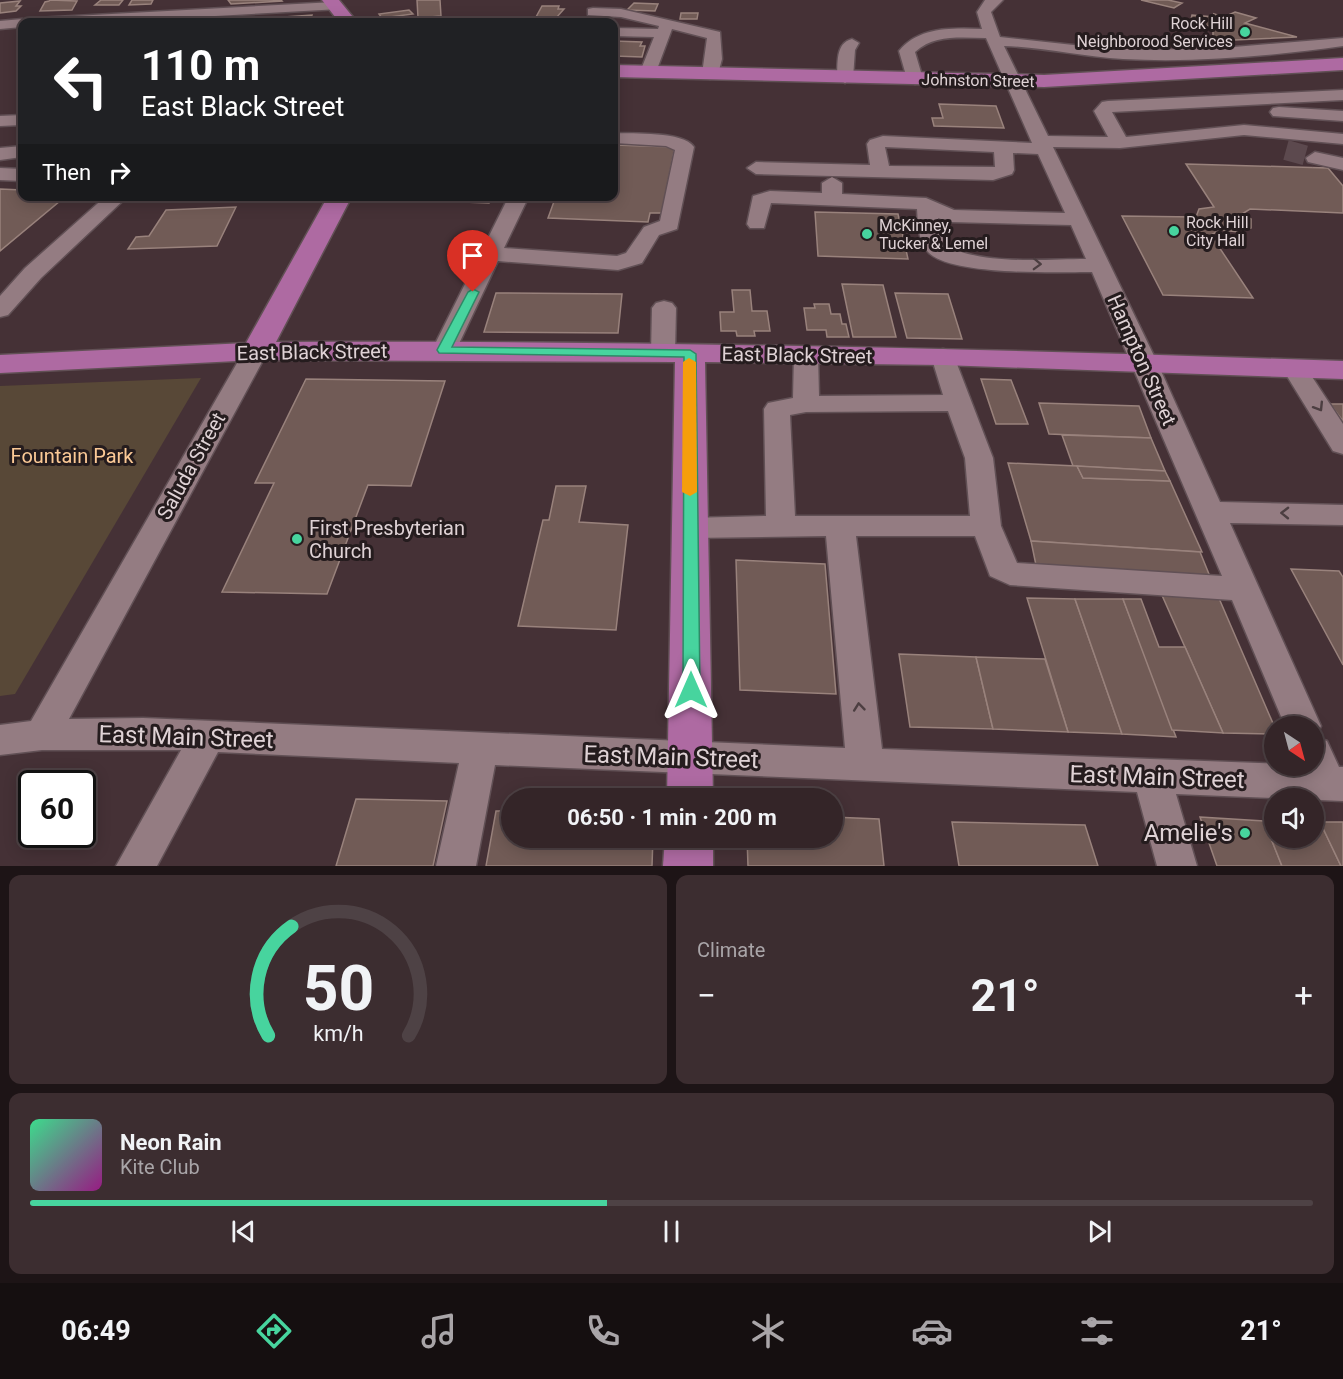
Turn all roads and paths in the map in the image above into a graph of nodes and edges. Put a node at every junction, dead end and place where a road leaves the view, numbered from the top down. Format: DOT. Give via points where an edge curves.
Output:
graph roads {
  1 [pos="996,0"];
  2 [pos="333,3"];
  3 [pos="593,11"];
  4 [pos="99,18"];
  5 [pos="345,18"];
  6 [pos="18,23"];
  7 [pos="0,25"];
  8 [pos="666,28"];
  9 [pos="618,32"];
  10 [pos="994,38"];
  11 [pos="1343,42"];
  12 [pos="852,44"];
  13 [pos="1343,65"];
  14 [pos="1305,68"];
  15 [pos="618,70"];
  16 [pos="648,72"];
  17 [pos="1343,72"];
  18 [pos="710,74"];
  19 [pos="845,78"];
  20 [pos="915,79"];
  21 [pos="1014,81"];
  22 [pos="1343,95"];
  23 [pos="1156,103"];
  24 [pos="1223,104"];
  25 [pos="1343,116"];
  26 [pos="18,120"];
  27 [pos="0,121"];
  28 [pos="1238,130"];
  29 [pos="1343,131"];
  30 [pos="1182,135"];
  31 [pos="1304,136"];
  32 [pos="618,138"];
  33 [pos="1343,139"];
  34 [pos="1120,143"];
  35 [pos="1343,144"];
  36 [pos="1042,145"];
  37 [pos="1003,149"];
  38 [pos="1286,150"];
  39 [pos="18,152"];
  40 [pos="0,154"];
  41 [pos="1315,158"];
  42 [pos="1343,164"];
  43 [pos="756,168"];
  44 [pos="832,170"];
  45 [pos="880,171"];
  46 [pos="0,174"];
  47 [pos="18,175"];
  48 [pos="832,199"];
  49 [pos="112,201"];
  50 [pos="337,201"];
  51 [pos="517,201"];
  52 [pos="926,204"];
  53 [pos="1077,219"];
  54 [pos="758,224"];
  55 [pos="492,254"];
  56 [pos="1098,266"];
  57 [pos="664,308"];
  58 [pos="0,310"];
  59 [pos="444,350"];
  60 [pos="256,351"];
  61 [pos="676,353"];
  62 [pos="806,355"];
  63 [pos="943,356"];
  64 [pos="1145,362"];
  65 [pos="0,364"];
  66 [pos="1294,368"];
  67 [pos="1343,370"];
  68 [pos="958,403"];
  69 [pos="806,404"];
  70 [pos="1343,445"];
  71 [pos="1209,512"];
  72 [pos="1343,515"];
  73 [pos="781,526"];
  74 [pos="840,526"];
  75 [pos="986,526"];
  76 [pos="690,528"];
  77 [pos="1243,589"];
  78 [pos="1299,716"];
  79 [pos="42,735"];
  80 [pos="208,736"];
  81 [pos="0,740"];
  82 [pos="480,749"];
  83 [pos="865,766"];
  84 [pos="1328,773"];
  85 [pos="1152,777"];
  86 [pos="691,778"];
  87 [pos="689,848"];
  88 [pos="136,866"];
  89 [pos="456,866"];
  90 [pos="688,866"];
  91 [pos="1177,866"];
  1 -- 10 [label="street, Hampton Street" via="979,8"];
  2 -- 4 [label="street"];
  2 -- 5 [label="main road"];
  3 -- 8 [label="street" via="621,13"];
  6 -- 7 [label="street"];
  8 -- 9 [label="street"];
  8 -- 16 [label="street"];
  8 -- 18 [label="street" via="715,35"];
  10 -- 11 [label="street" via="1132,54"];
  10 -- 20 [label="street" via="935,34 911,46 907,51"];
  10 -- 21 [label="street, Hampton Street"];
  12 -- 19 [label="street" via="847,49"];
  13 -- 14 [label="main road"];
  14 -- 17 [label="main road"];
  14 -- 21 [label="main road, Johnston Street"];
  15 -- 16 [label="main road, Johnston Street"];
  16 -- 18 [label="main road, Johnston Street"];
  18 -- 19 [label="main road, Johnston Street"];
  19 -- 20 [label="main road, Johnston Street"];
  20 -- 21 [label="main road, Johnston Street"];
  21 -- 36 [label="street, Hampton Street"];
  22 -- 24 [label="street"];
  23 -- 24 [label="street"];
  23 -- 30 [label="street"];
  23 -- 34 [label="street" via="1108,106 1103,111"];
  24 -- 25 [label="street"];
  24 -- 28 [label="street"];
  26 -- 27 [label="street"];
  28 -- 29 [label="street" via="1253,126"];
  28 -- 30 [label="street"];
  28 -- 31 [label="street"];
  28 -- 38 [label="street" via="1246,138"];
  30 -- 34 [label="street"];
  31 -- 33 [label="street"];
  31 -- 35 [label="street"];
  32 -- 55 [label="street" via="668,141 685,147 670,225 651,231 634,258 618,263"];
  34 -- 36 [label="street"];
  36 -- 37 [label="street"];
  36 -- 53 [label="street, Hampton Street"];
  37 -- 45 [label="street" via="1005,170 993,174"];
  37 -- 45 [label="street" via="991,145 883,141 876,144"];
  39 -- 40 [label="street"];
  41 -- 42 [label="street"];
  43 -- 44 [label="street"];
  44 -- 45 [label="street"];
  44 -- 48 [label="street"];
  46 -- 47 [label="street"];
  48 -- 52 [label="street"];
  48 -- 54 [label="street" via="760,200"];
  49 -- 58 [label="street" via="33,273"];
  50 -- 60 [label="main road, Saluda Street"];
  51 -- 55 [label="street"];
  52 -- 53 [label="street" via="950,216"];
  52 -- 56 [label="street, one-way" via="932,242 957,259"];
  53 -- 56 [label="street, Hampton Street"];
  55 -- 59 [label="street"];
  56 -- 64 [label="street, Hampton Street"];
  57 -- 61 [label="street"];
  59 -- 60 [label="main road, East Black Street"];
  59 -- 61 [label="main road, East Black Street"];
  60 -- 65 [label="main road, East Black Street"];
  60 -- 79 [label="street, Saluda Street"];
  61 -- 62 [label="main road, East Black Street"];
  61 -- 76 [label="main road"];
  62 -- 63 [label="main road, East Black Street"];
  62 -- 69 [label="street"];
  63 -- 64 [label="main road, East Black Street"];
  63 -- 68 [label="street"];
  64 -- 66 [label="main road, East Black Street"];
  64 -- 71 [label="street, Hampton Street"];
  66 -- 67 [label="main road, East Black Street"];
  66 -- 70 [label="street, one-way"];
  68 -- 69 [label="street"];
  68 -- 75 [label="street" via="979,458"];
  69 -- 73 [label="street" via="777,409"];
  72 -- 71 [label="street, one-way"];
  71 -- 77 [label="street, Hampton Street"];
  73 -- 74 [label="street"];
  73 -- 76 [label="street"];
  74 -- 75 [label="street"];
  83 -- 74 [label="street, one-way"];
  75 -- 77 [label="street" via="1001,568 1010,574"];
  76 -- 86 [label="main road"];
  77 -- 78 [label="street, Hampton Street"];
  79 -- 80 [label="street, East Main Street"];
  79 -- 81 [label="street, East Main Street"];
  80 -- 82 [label="street, East Main Street"];
  80 -- 88 [label="street"];
  82 -- 86 [label="street, East Main Street"];
  82 -- 89 [label="street"];
  83 -- 85 [label="street, East Main Street"];
  83 -- 86 [label="street, East Main Street"];
  84 -- 85 [label="street, East Main Street"];
  85 -- 91 [label="street"];
  87 -- 90 [label="main road"];
}
